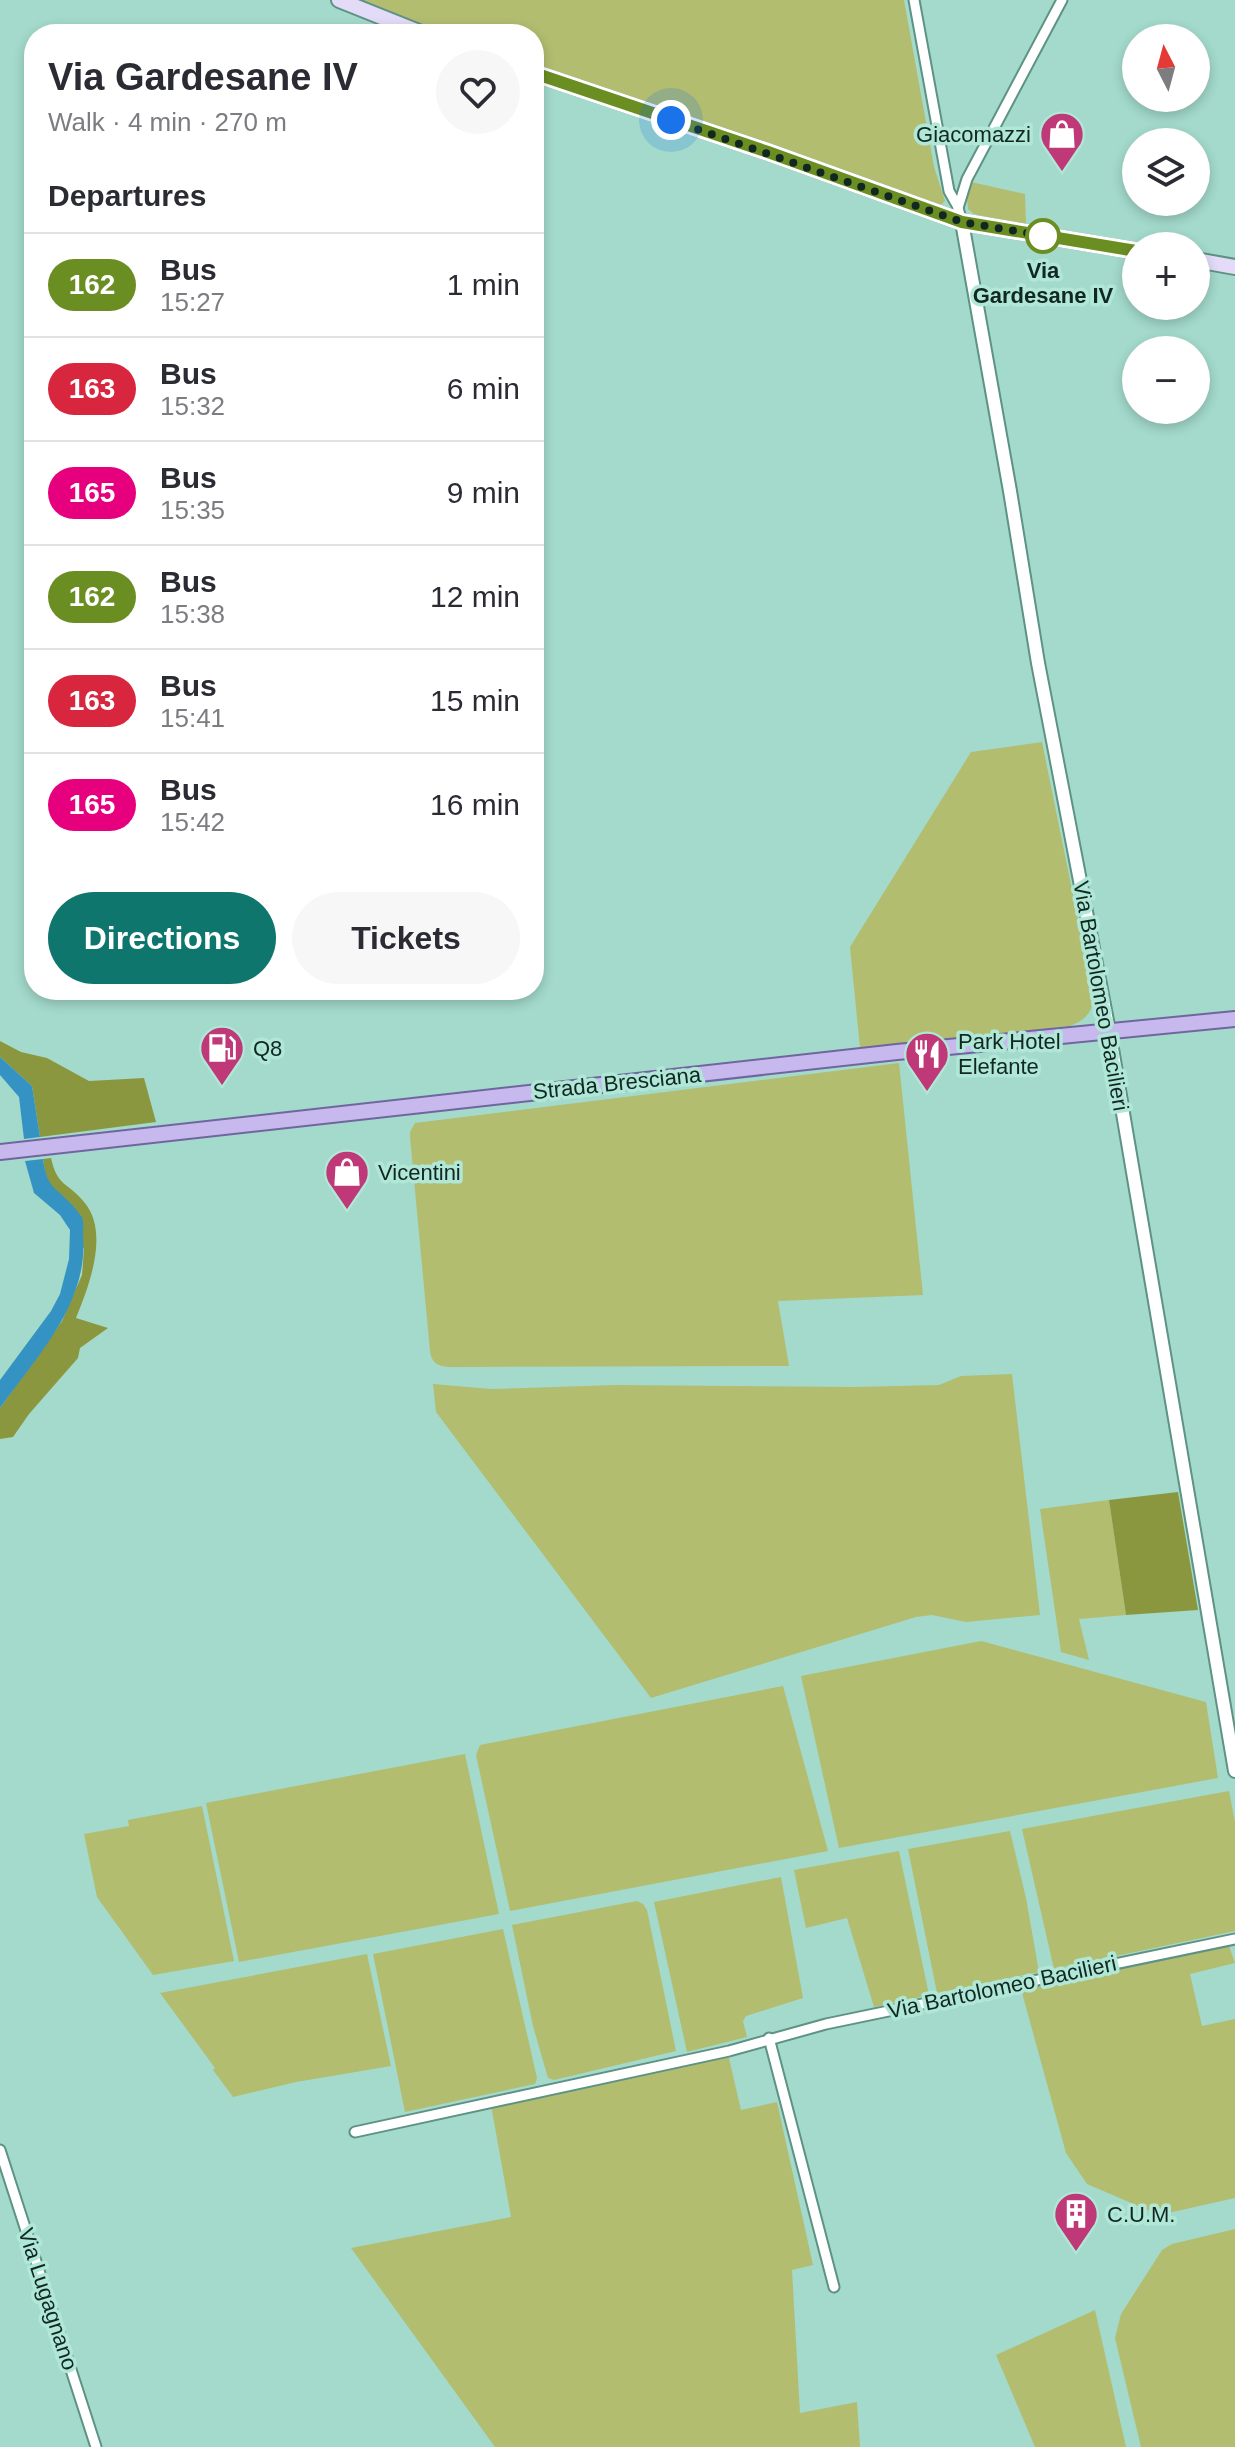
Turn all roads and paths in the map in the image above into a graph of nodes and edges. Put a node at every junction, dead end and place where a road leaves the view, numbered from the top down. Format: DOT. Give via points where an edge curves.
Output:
graph roads {
  1 [pos="339,0"];
  2 [pos="914,0"];
  3 [pos="1062,0"];
  4 [pos="399,24"];
  5 [pos="544,76"];
  6 [pos="960,215"];
  7 [pos="1122,248"];
  8 [pos="1210,263"];
  9 [pos="1235,267"];
  10 [pos="1235,1019"];
  11 [pos="1109,1031"];
  12 [pos="0,1152"];
  13 [pos="1235,1771"];
  14 [pos="1235,1939"];
  15 [pos="769,2038"];
  16 [pos="355,2132"];
  17 [pos="0,2150"];
  18 [pos="834,2287"];
  19 [pos="96,2447"];
  1 -- 4 [label="main road"];
  2 -- 6 [label="street" via="949,191"];
  3 -- 6 [label="street" via="967,179"];
  5 -- 6 [label="main road"];
  6 -- 7 [label="main road"];
  6 -- 11 [label="street, Via Bartolomeo Bacilieri"];
  8 -- 9 [label="main road"];
  10 -- 11 [label="main road, Strada Bresciana"];
  11 -- 12 [label="main road, Strada Bresciana"];
  11 -- 13 [label="street, Via Bartolomeo Bacilieri"];
  14 -- 15 [label="street, Via Bartolomeo Bacilieri"];
  15 -- 16 [label="street, Via Bartolomeo Bacilieri"];
  15 -- 18 [label="street"];
  17 -- 19 [label="street, Via Lugagnano"];
}
